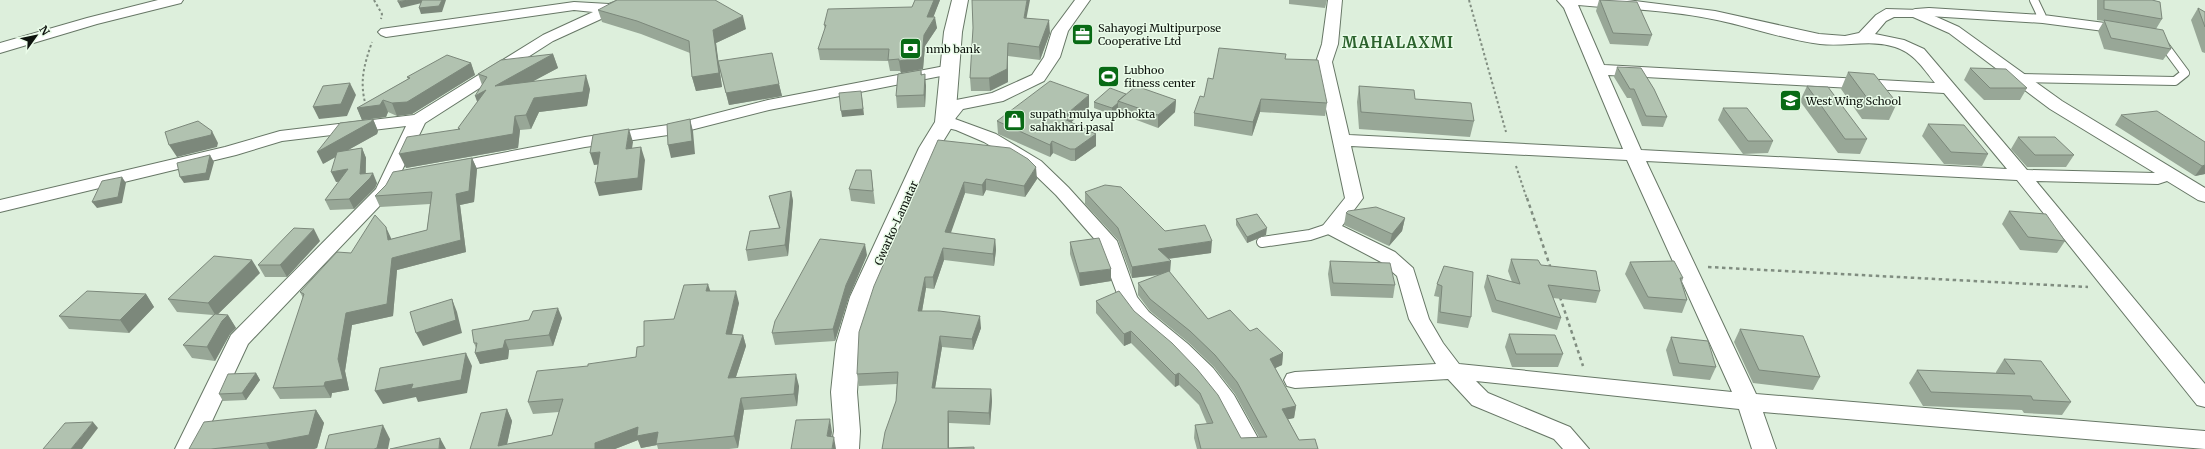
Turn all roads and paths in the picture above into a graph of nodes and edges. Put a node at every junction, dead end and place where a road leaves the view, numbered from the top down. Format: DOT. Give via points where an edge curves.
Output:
graph roads {
  1 [pos="176,0"];
  2 [pos="374,0"];
  3 [pos="631,0"];
  4 [pos="960,0"];
  5 [pos="1083,0"];
  6 [pos="1335,0"];
  7 [pos="1469,0"];
  8 [pos="1564,0"];
  9 [pos="1894,0"];
  10 [pos="2034,0"];
  11 [pos="613,9"];
  12 [pos="1916,13"];
  13 [pos="2042,19"];
  14 [pos="380,30"];
  15 [pos="2122,30"];
  16 [pos="1864,37"];
  17 [pos="2159,38"];
  18 [pos="0,48"];
  19 [pos="950,70"];
  20 [pos="1598,70"];
  21 [pos="2018,78"];
  22 [pos="1949,88"];
  23 [pos="368,110"];
  24 [pos="418,120"];
  25 [pos="945,122"];
  26 [pos="1342,140"];
  27 [pos="1510,148"];
  28 [pos="1634,155"];
  29 [pos="436,170"];
  30 [pos="2166,173"];
  31 [pos="413,174"];
  32 [pos="2022,175"];
  33 [pos="389,178"];
  34 [pos="2205,196"];
  35 [pos="0,206"];
  36 [pos="1331,228"];
  37 [pos="1262,242"];
  38 [pos="1684,266"];
  39 [pos="1552,273"];
  40 [pos="2115,288"];
  41 [pos="1559,296"];
  42 [pos="1453,372"];
  43 [pos="1295,380"];
  44 [pos="1588,384"];
  45 [pos="2205,399"];
  46 [pos="1748,402"];
  47 [pos="2205,440"];
  48 [pos="187,449"];
  49 [pos="845,449"];
  50 [pos="1252,449"];
  51 [pos="1577,449"];
  52 [pos="1764,449"];
  1 -- 18 [label="street"];
  2 -- 14 [label="path" via="382,14"];
  3 -- 11 [label="street"];
  4 -- 19 [label="main road, Gwarko-Lamatar" via="953,32"];
  5 -- 25 [label="street" via="1060,32 1052,56 1038,78 997,97 957,105"];
  6 -- 26 [label="street" via="1330,44 1324,62"];
  7 -- 27 [label="path"];
  8 -- 16 [label="street" via="1635,5 1715,15 1819,39 1845,41"];
  8 -- 20 [label="street" via="1571,6"];
  9 -- 12 [label="street"];
  10 -- 13 [label="lane"];
  11 -- 14 [label="street" via="574,6"];
  11 -- 24 [label="street" via="548,38"];
  12 -- 13 [label="lane"];
  12 -- 16 [label="street" via="1891,12 1881,18"];
  12 -- 21 [label="street" via="1954,30"];
  13 -- 15 [label="lane"];
  14 -- 23 [label="path" via="363,64 360,87"];
  16 -- 22 [label="street" via="1900,43 1918,52"];
  17 -- 21 [label="lane" via="2185,73 2175,81"];
  19 -- 25 [label="main road, Gwarko-Lamatar"];
  19 -- 29 [label="street" via="768,106 675,129 585,142"];
  20 -- 22 [label="street"];
  20 -- 28 [label="street"];
  21 -- 30 [label="street" via="2056,105"];
  22 -- 32 [label="street"];
  24 -- 33 [label="street"];
  24 -- 35 [label="street" via="280,136 230,151"];
  25 -- 49 [label="main road, Gwarko-Lamatar" via="929,148 862,297 848,344 844,392 847,431"];
  25 -- 50 [label="street" via="990,138 1035,165 1062,191 1107,241 1128,299 1142,317 1205,374 1226,400"];
  26 -- 27 [label="street"];
  26 -- 36 [label="street" via="1354,198"];
  27 -- 28 [label="street"];
  27 -- 39 [label="path"];
  28 -- 32 [label="street"];
  28 -- 38 [label="street"];
  30 -- 32 [label="street" via="2158,179"];
  30 -- 34 [label="street"];
  31 -- 33 [label="street"];
  32 -- 40 [label="street"];
  33 -- 48 [label="street" via="384,191 239,340"];
  36 -- 37 [label="lane" via="1310,235"];
  36 -- 42 [label="street" via="1388,257 1406,273 1419,319 1435,348"];
  38 -- 40 [label="path"];
  38 -- 46 [label="street"];
  40 -- 45 [label="street"];
  41 -- 44 [label="path"];
  42 -- 43 [label="street"];
  42 -- 44 [label="street"];
  42 -- 51 [label="street" via="1480,399 1562,433"];
  44 -- 46 [label="street"];
  46 -- 47 [label="street"];
  46 -- 52 [label="street"];
}
